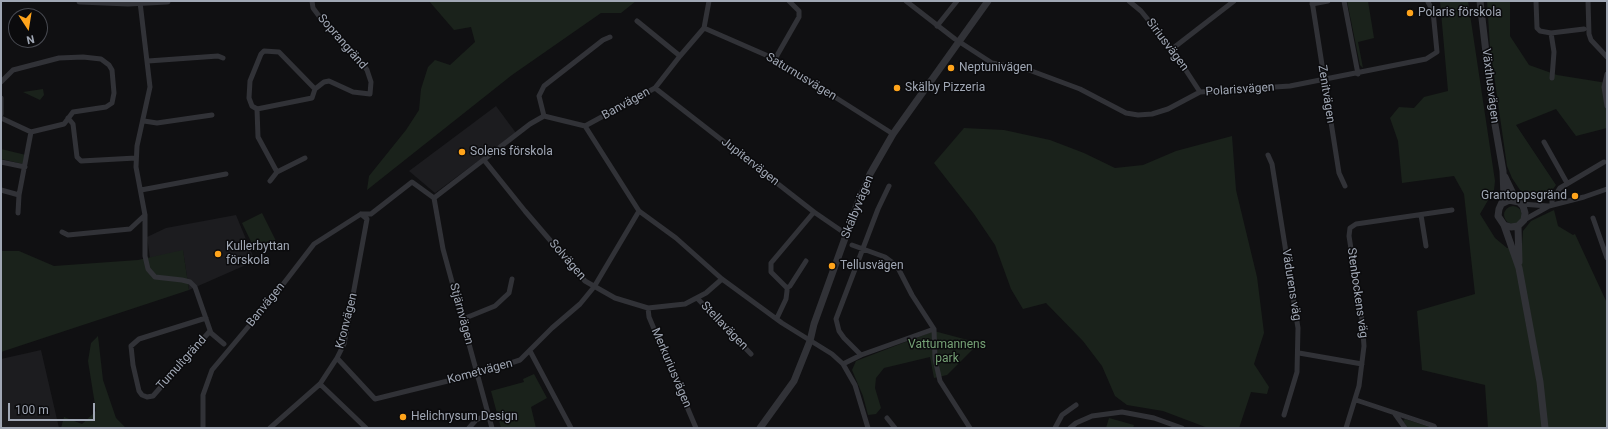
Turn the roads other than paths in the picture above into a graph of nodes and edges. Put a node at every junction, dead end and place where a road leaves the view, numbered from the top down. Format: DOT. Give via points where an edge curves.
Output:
graph roads {
  1 [pos="80,1"];
  2 [pos="167,1"];
  3 [pos="312,1"];
  4 [pos="709,1"];
  5 [pos="789,1"];
  6 [pos="906,1"];
  7 [pos="957,1"];
  8 [pos="988,1"];
  9 [pos="1129,1"];
  10 [pos="1234,1"];
  11 [pos="1328,1"];
  12 [pos="1344,1"];
  13 [pos="1480,1"];
  14 [pos="1536,1"];
  15 [pos="1588,1"];
  16 [pos="140,2"];
  17 [pos="1312,2"];
  18 [pos="1428,2"];
  19 [pos="637,21"];
  20 [pos="937,26"];
  21 [pos="704,28"];
  22 [pos="1584,28"];
  23 [pos="1551,33"];
  24 [pos="610,37"];
  25 [pos="959,42"];
  26 [pos="1172,49"];
  27 [pos="680,56"];
  28 [pos="1607,57"];
  29 [pos="223,58"];
  30 [pos="775,59"];
  31 [pos="148,61"];
  32 [pos="1358,74"];
  33 [pos="1607,74"];
  34 [pos="1552,78"];
  35 [pos="1324,80"];
  36 [pos="1,82"];
  37 [pos="655,88"];
  38 [pos="315,89"];
  39 [pos="1200,92"];
  40 [pos="1,98"];
  41 [pos="1607,106"];
  42 [pos="256,109"];
  43 [pos="1,114"];
  44 [pos="212,115"];
  45 [pos="544,116"];
  46 [pos="1,118"];
  47 [pos="68,118"];
  48 [pos="144,121"];
  49 [pos="585,126"];
  50 [pos="31,132"];
  51 [pos="893,134"];
  52 [pos="1544,142"];
  53 [pos="1268,155"];
  54 [pos="136,158"];
  55 [pos="305,158"];
  56 [pos="484,160"];
  57 [pos="1,162"];
  58 [pos="1604,162"];
  59 [pos="25,167"];
  60 [pos="1503,171"];
  61 [pos="277,172"];
  62 [pos="226,174"];
  63 [pos="270,180"];
  64 [pos="1567,183"];
  65 [pos="889,186"];
  66 [pos="1345,186"];
  67 [pos="1607,188"];
  68 [pos="1,190"];
  69 [pos="141,190"];
  70 [pos="19,195"];
  71 [pos="434,198"];
  72 [pos="1518,202"];
  73 [pos="1503,203"];
  74 [pos="1550,205"];
  75 [pos="1452,210"];
  76 [pos="639,211"];
  77 [pos="814,212"];
  78 [pos="18,213"];
  79 [pos="361,214"];
  80 [pos="145,215"];
  81 [pos="1421,215"];
  82 [pos="1593,218"];
  83 [pos="1521,223"];
  84 [pos="1504,225"];
  85 [pos="62,232"];
  86 [pos="846,234"];
  87 [pos="852,246"];
  88 [pos="1426,246"];
  89 [pos="863,248"];
  90 [pos="1607,258"];
  91 [pos="806,261"];
  92 [pos="1519,268"];
  93 [pos="512,279"];
  94 [pos="722,279"];
  95 [pos="594,287"];
  96 [pos="787,288"];
  97 [pos="697,298"];
  98 [pos="648,308"];
  99 [pos="206,318"];
  100 [pos="777,318"];
  101 [pos="463,319"];
  102 [pos="934,329"];
  103 [pos="210,331"];
  104 [pos="810,341"];
  105 [pos="224,344"];
  106 [pos="530,351"];
  107 [pos="1299,353"];
  108 [pos="751,354"];
  109 [pos="861,355"];
  110 [pos="337,358"];
  111 [pos="843,364"];
  112 [pos="1362,364"];
  113 [pos="477,374"];
  114 [pos="320,384"];
  115 [pos="1356,400"];
  116 [pos="1076,405"];
  117 [pos="489,414"];
  118 [pos="1396,414"];
  119 [pos="1284,415"];
  120 [pos="887,418"];
  121 [pos="203,428"];
  122 [pos="270,428"];
  123 [pos="366,428"];
  124 [pos="469,428"];
  125 [pos="492,428"];
  126 [pos="571,428"];
  127 [pos="696,428"];
  128 [pos="760,428"];
  129 [pos="868,428"];
  130 [pos="895,428"];
  131 [pos="970,428"];
  132 [pos="1055,428"];
  133 [pos="1070,428"];
  134 [pos="1182,428"];
  135 [pos="1346,428"];
  136 [pos="1405,428"];
  137 [pos="1435,428"];
  138 [pos="1546,428"];
  1 -- 16 [label="street"];
  2 -- 16 [label="street"];
  3 -- 38 [label="street, Soprangränd" via="322,20 360,60 371,82 370,94 348,90 329,81"];
  4 -- 21 [label="street"];
  5 -- 30 [label="street" via="799,11 799,17"];
  6 -- 20 [label="street"];
  7 -- 20 [label="street"];
  8 -- 25 [label="street, Skälbyvägen"];
  9 -- 26 [label="street, Siriusvägen"];
  10 -- 26 [label="street"];
  11 -- 17 [label="street"];
  12 -- 32 [label="street"];
  13 -- 60 [label="street, Växthusvägen" via="1493,113"];
  14 -- 23 [label="street" via="1537,28 1540,32"];
  15 -- 28 [label="street" via="1591,40"];
  16 -- 31 [label="street, Tumultgränd"];
  17 -- 35 [label="street, Zenitvägen"];
  18 -- 32 [label="street, Polarisvägen" via="1434,11 1437,52 1426,59"];
  19 -- 27 [label="street"];
  20 -- 25 [label="street"];
  21 -- 27 [label="street, Banvägen"];
  21 -- 30 [label="street, Saturnusvägen"];
  22 -- 23 [label="street"];
  23 -- 34 [label="street" via="1554,52"];
  24 -- 45 [label="street" via="544,86 539,96"];
  25 -- 39 [label="street, Polarisvägen" via="992,63 1029,70 1052,78 1080,89 1126,113 1152,114 1168,109"];
  25 -- 51 [label="street, Skälbyvägen"];
  26 -- 39 [label="street, Siriusvägen"];
  27 -- 37 [label="street, Banvägen"];
  29 -- 31 [label="street" via="218,56"];
  30 -- 51 [label="street, Saturnusvägen"];
  31 -- 48 [label="street, Tumultgränd" via="150,87"];
  32 -- 35 [label="street, Polarisvägen"];
  33 -- 41 [label="street" via="1604,87"];
  35 -- 39 [label="street, Polarisvägen" via="1290,86"];
  35 -- 66 [label="street, Zenitvägen" via="1339,173"];
  36 -- 47 [label="street" via="13,70 60,58 83,57 106,62 112,70 112,103 73,112"];
  37 -- 49 [label="street, Banvägen"];
  37 -- 77 [label="street, Jupitervägen"];
  38 -- 42 [label="street, Soprangränd" via="312,98"];
  38 -- 42 [label="street" via="278,52 264,51 250,81 249,98"];
  40 -- 43 [label="street"];
  42 -- 61 [label="street" via="258,137"];
  44 -- 48 [label="street" via="157,123"];
  45 -- 49 [label="street"];
  45 -- 56 [label="street"];
  46 -- 50 [label="street"];
  47 -- 50 [label="street" via="64,124"];
  47 -- 54 [label="street" via="74,124 78,156 81,161"];
  48 -- 54 [label="street, Tumultgränd"];
  49 -- 76 [label="street"];
  50 -- 59 [label="street"];
  51 -- 86 [label="street, Skälbyvägen" via="870,174"];
  52 -- 64 [label="street"];
  53 -- 107 [label="street, Vädurens väg" via="1272,164 1289,268"];
  54 -- 69 [label="street, Tumultgränd"];
  55 -- 61 [label="street"];
  56 -- 71 [label="street"];
  56 -- 95 [label="street, Solvägen" via="585,281"];
  57 -- 59 [label="street"];
  58 -- 64 [label="street"];
  59 -- 70 [label="street"];
  60 -- 72 [label="street, Växthusvägen"];
  60 -- 73 [label="street, Växthusvägen"];
  61 -- 63 [label="street"];
  62 -- 69 [label="street"];
  64 -- 74 [label="street" via="1556,192"];
  65 -- 89 [label="street"];
  67 -- 74 [label="street" via="1584,197"];
  68 -- 70 [label="street"];
  69 -- 80 [label="street, Tumultgränd"];
  70 -- 78 [label="street"];
  71 -- 79 [label="street, Banvägen" via="412,182 371,214"];
  71 -- 101 [label="street, Stjärnvägen" via="443,249"];
  72 -- 73 [label="street" via="1509,200"];
  72 -- 74 [label="street"];
  72 -- 83 [label="street, Växthusvägen" via="1526,213"];
  73 -- 84 [label="street, Växthusvägen" via="1498,216"];
  74 -- 83 [label="street"];
  75 -- 81 [label="street, Stenbockens väg"];
  76 -- 94 [label="street" via="676,238"];
  76 -- 95 [label="street, Kometvägen"];
  77 -- 86 [label="street, Jupitervägen"];
  77 -- 96 [label="street" via="771,263 771,272"];
  79 -- 110 [label="street, Kronvägen" via="367,219 349,324"];
  79 -- 121 [label="street, Banvägen" via="314,244 212,370 204,395"];
  80 -- 85 [label="street" via="130,229 68,235"];
  80 -- 99 [label="street, Tumultgränd" via="145,256 148,269 155,276 190,282 200,296"];
  81 -- 88 [label="street"];
  81 -- 112 [label="street, Stenbockens väg" via="1356,224 1350,228 1349,236 1362,320"];
  82 -- 90 [label="street"];
  83 -- 84 [label="street" via="1511,228"];
  83 -- 92 [label="street, Växthusvägen"];
  84 -- 92 [label="street, Växthusvägen"];
  86 -- 104 [label="street, Skälbyvägen"];
  87 -- 89 [label="street"];
  89 -- 102 [label="street" via="894,262"];
  89 -- 109 [label="street" via="836,319 839,331"];
  91 -- 96 [label="street"];
  92 -- 138 [label="street, Växthusvägen"];
  93 -- 101 [label="street" via="509,293 496,306"];
  94 -- 97 [label="street, Solvägen"];
  94 -- 100 [label="street"];
  95 -- 98 [label="street, Solvägen" via="615,298"];
  95 -- 106 [label="street, Kometvägen" via="580,304"];
  96 -- 100 [label="street" via="787,295"];
  97 -- 98 [label="street, Solvägen" via="685,304"];
  97 -- 108 [label="street, Stellavägen"];
  98 -- 127 [label="street, Merkuriusvägen" via="649,318"];
  99 -- 103 [label="street, Tumultgränd"];
  99 -- 103 [label="street, Tumultgränd" via="140,339 131,346 139,391 147,397 153,396"];
  100 -- 104 [label="street"];
  101 -- 113 [label="street, Stjärnvägen"];
  102 -- 109 [label="street"];
  102 -- 131 [label="street" via="935,359 940,381"];
  103 -- 105 [label="street, Tumultgränd"];
  104 -- 111 [label="street"];
  104 -- 128 [label="street, Skälbyvägen" via="794,381"];
  106 -- 113 [label="street, Kometvägen" via="520,360"];
  106 -- 126 [label="street"];
  107 -- 112 [label="street"];
  107 -- 119 [label="street, Vädurens väg" via="1298,372"];
  109 -- 111 [label="street"];
  110 -- 113 [label="street, Kometvägen" via="375,399"];
  110 -- 114 [label="street, Kronvägen"];
  111 -- 129 [label="street" via="855,385"];
  112 -- 115 [label="street, Stenbockens väg"];
  113 -- 117 [label="street, Stjärnvägen"];
  114 -- 122 [label="street, Kronvägen"];
  114 -- 123 [label="street"];
  115 -- 118 [label="street"];
  115 -- 135 [label="street, Stenbockens väg"];
  116 -- 132 [label="street" via="1062,415"];
  117 -- 124 [label="street" via="476,420"];
  117 -- 125 [label="street, Stjärnvägen"];
  118 -- 136 [label="street"];
  118 -- 137 [label="street"];
  120 -- 130 [label="street"];
  133 -- 134 [label="street" via="1092,416 1122,412 1154,418"];
}
